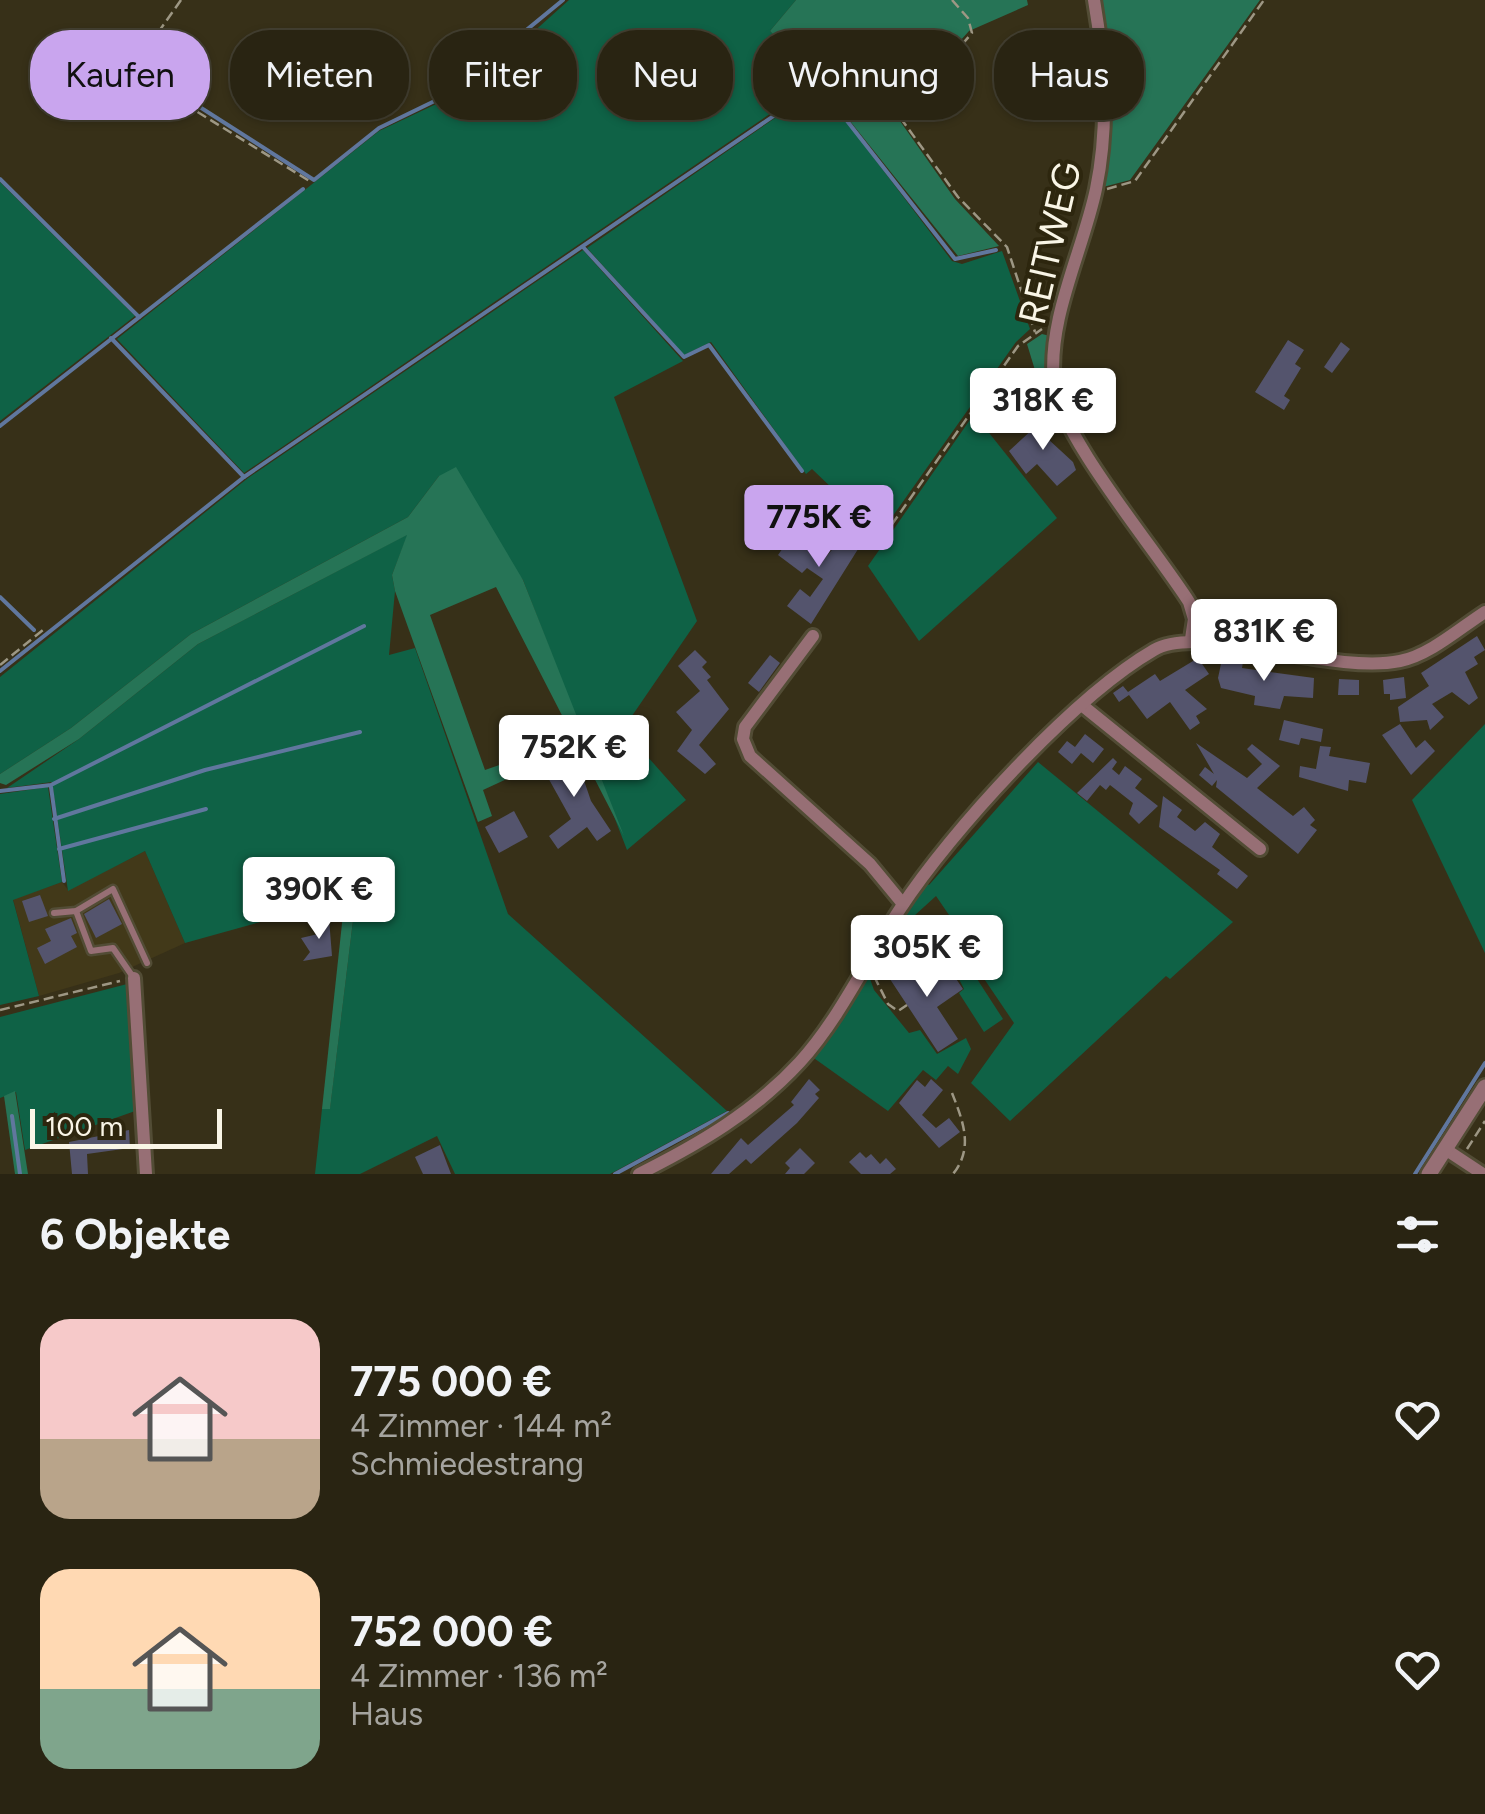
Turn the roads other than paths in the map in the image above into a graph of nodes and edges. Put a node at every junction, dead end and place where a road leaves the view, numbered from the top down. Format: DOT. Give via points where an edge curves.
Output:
graph roads {
  1 [pos="1094,0"];
  2 [pos="1485,612"];
  3 [pos="813,636"];
  4 [pos="1191,639"];
  5 [pos="1083,706"];
  6 [pos="1260,848"];
  7 [pos="903,904"];
  8 [pos="76,910"];
  9 [pos="54,914"];
  10 [pos="147,962"];
  11 [pos="134,978"];
  12 [pos="1485,1087"];
  13 [pos="1445,1150"];
  14 [pos="146,1174"];
  15 [pos="639,1174"];
  16 [pos="1429,1174"];
  17 [pos="1483,1174"];
  1 -- 4 [label="street, REITWEG" via="1106,128 1059,326 1054,383 1068,428 1189,602"];
  2 -- 4 [label="street" via="1398,662 1308,661"];
  3 -- 7 [label="street" via="745,727 743,739 750,756 870,864"];
  4 -- 5 [label="street" via="1152,651"];
  5 -- 6 [label="street"];
  5 -- 7 [label="street" via="1000,787"];
  7 -- 15 [label="street" via="869,969 800,1062 704,1142"];
  8 -- 9 [label="lane"];
  8 -- 10 [label="lane" via="112,889"];
  8 -- 11 [label="lane" via="91,951 113,948"];
  11 -- 14 [label="street"];
  12 -- 13 [label="street"];
  13 -- 16 [label="street"];
  13 -- 17 [label="street"];
}
